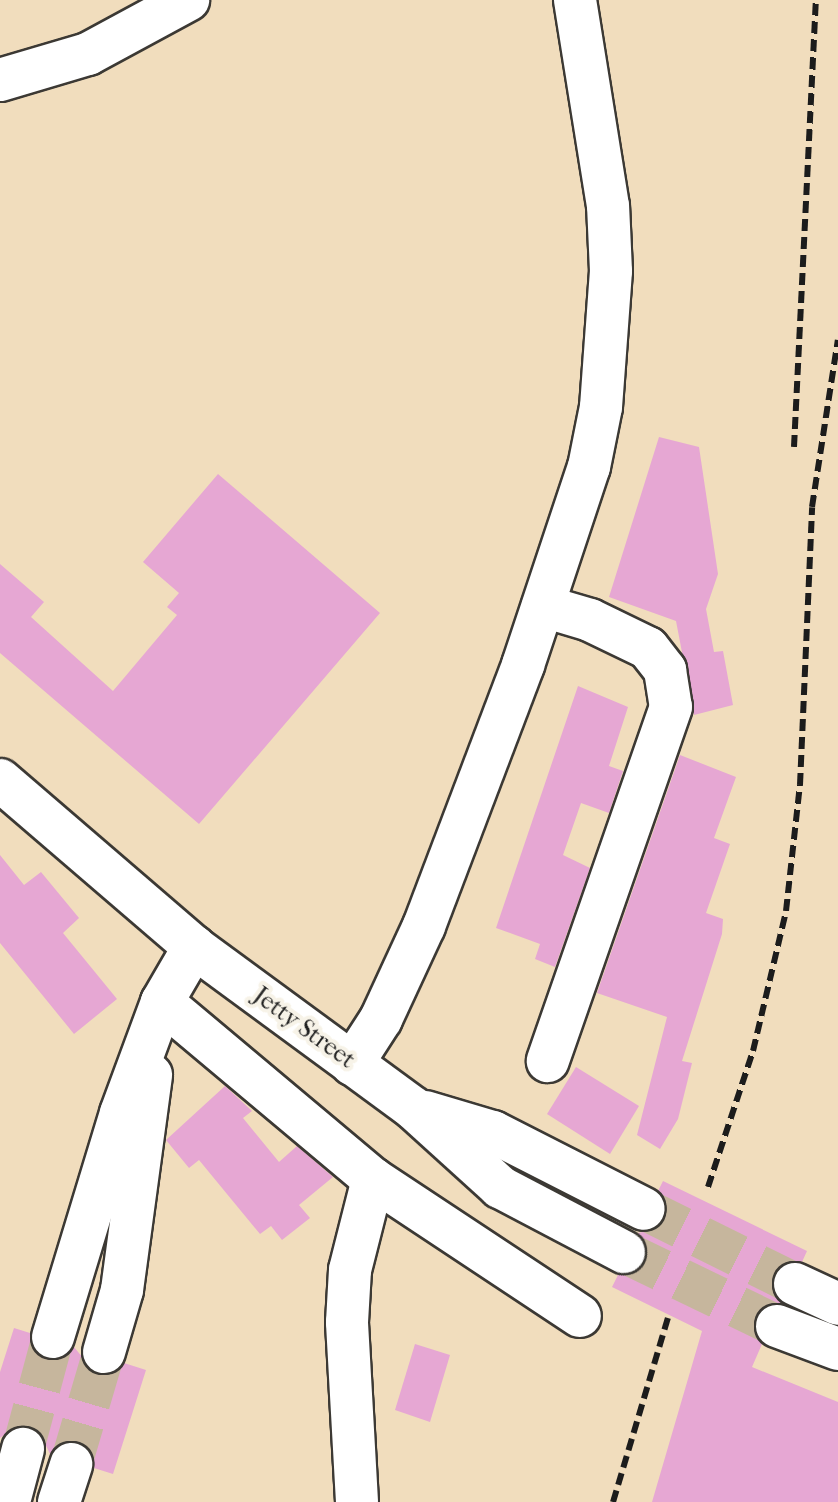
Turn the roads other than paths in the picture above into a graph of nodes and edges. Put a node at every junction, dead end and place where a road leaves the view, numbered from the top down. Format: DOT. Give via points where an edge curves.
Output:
graph roads {
  1 [pos="188,0"];
  2 [pos="575,0"];
  3 [pos="0,80"];
  4 [pos="543,606"];
  5 [pos="0,780"];
  6 [pos="194,947"];
  7 [pos="158,1016"];
  8 [pos="548,1061"];
  9 [pos="352,1064"];
  10 [pos="413,1108"];
  11 [pos="373,1179"];
  12 [pos="644,1209"];
  13 [pos="624,1252"];
  14 [pos="795,1284"];
  15 [pos="838,1304"];
  16 [pos="580,1316"];
  17 [pos="777,1326"];
  18 [pos="53,1337"];
  19 [pos="838,1349"];
  20 [pos="104,1352"];
  21 [pos="23,1449"];
  22 [pos="9,1502"];
  23 [pos="357,1502"];
  1 -- 3 [label="lane" via="88,54"];
  2 -- 4 [label="lane" via="608,206 611,271 601,407 592,452"];
  4 -- 8 [label="lane" via="590,620 648,648 665,670 671,707"];
  4 -- 9 [label="lane" via="424,926 381,1019"];
  5 -- 6 [label="lane, Jetty Street"];
  6 -- 7 [label="lane"];
  6 -- 9 [label="lane, Jetty Street"];
  7 -- 11 [label="lane"];
  7 -- 18 [label="lane" via="121,1113"];
  7 -- 20 [label="lane" via="145,1146 122,1290"];
  9 -- 10 [label="lane, Jetty Street"];
  10 -- 12 [label="lane" via="493,1132"];
  10 -- 13 [label="lane, Jetty Street" via="500,1187"];
  11 -- 16 [label="lane"];
  11 -- 23 [label="lane" via="350,1270 347,1322"];
  14 -- 15 [label="lane"];
  17 -- 19 [label="lane"];
  21 -- 22 [label="lane"];
}
